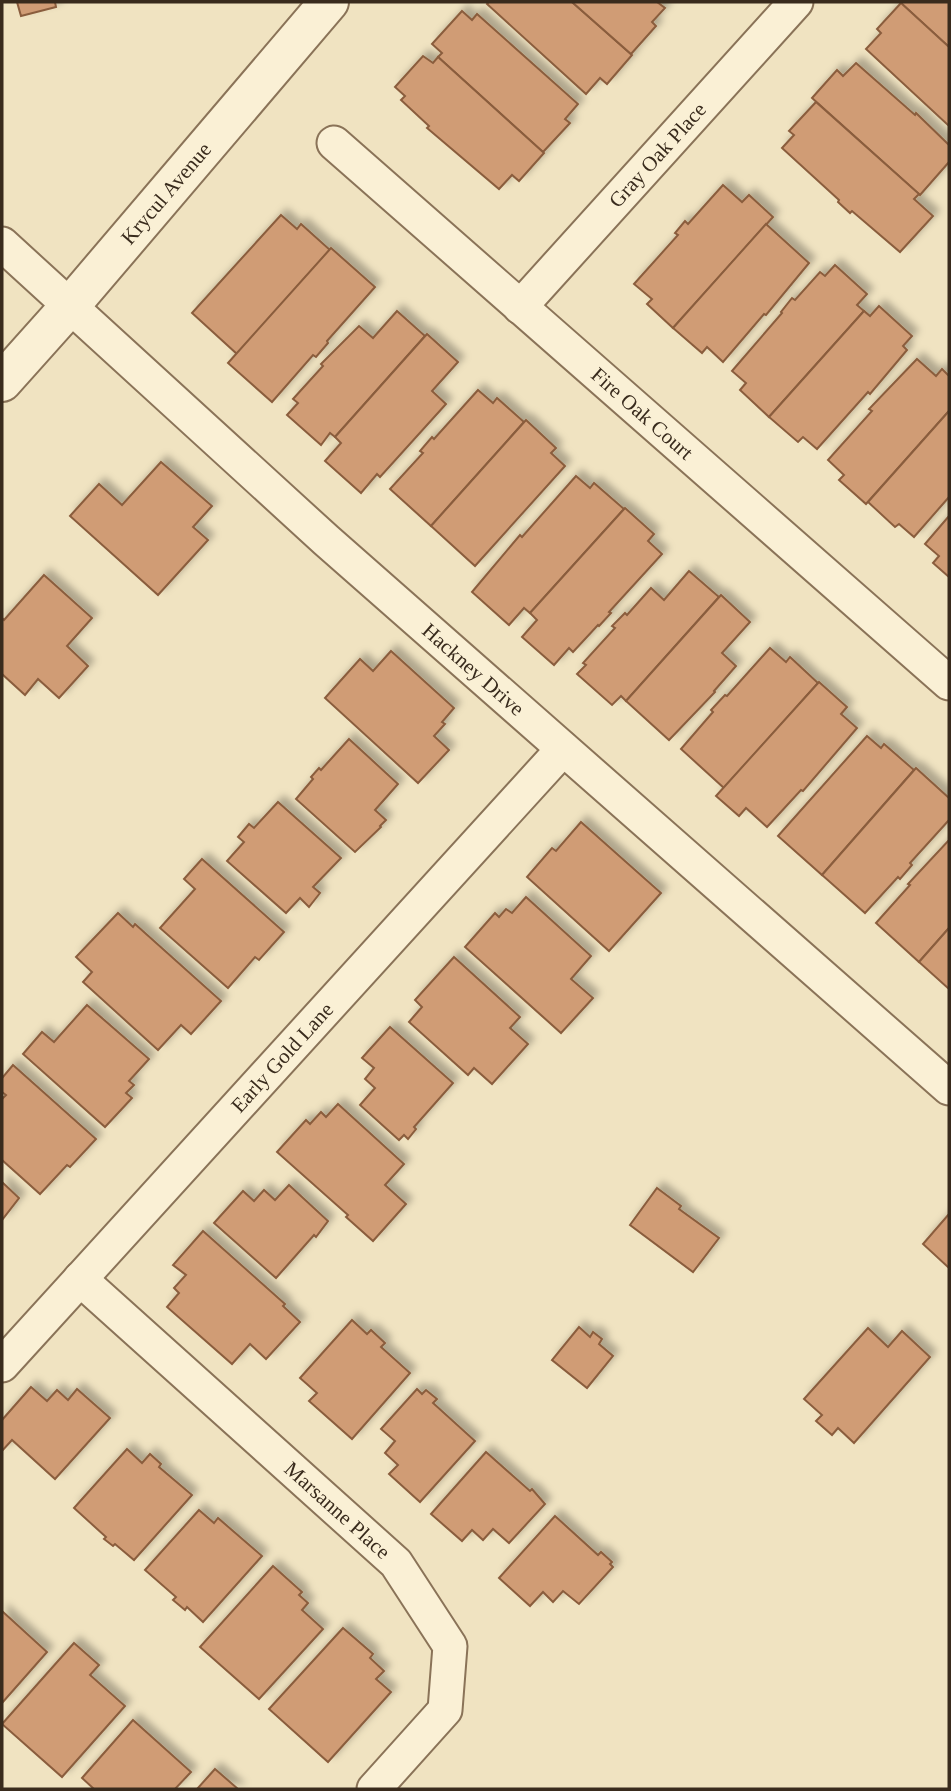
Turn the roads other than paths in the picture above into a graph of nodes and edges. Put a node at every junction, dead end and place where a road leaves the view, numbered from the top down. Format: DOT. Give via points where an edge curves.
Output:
graph roads {
  1 [pos="329,2"];
  2 [pos="796,2"];
  3 [pos="334,143"];
  4 [pos="2,244"];
  5 [pos="70,306"];
  6 [pos="520,307"];
  7 [pos="2,382"];
  8 [pos="949,683"];
  9 [pos="563,749"];
  10 [pos="949,1088"];
  11 [pos="80,1279"];
  12 [pos="2,1364"];
  13 [pos="374,1789"];
  1 -- 5 [label="street, Krycul Avenue"];
  2 -- 6 [label="street, Gray Oak Place"];
  3 -- 6 [label="street, Fire Oak Court"];
  4 -- 5 [label="street, Hackney Drive"];
  5 -- 7 [label="street, Krycul Avenue"];
  5 -- 9 [label="street, Hackney Drive"];
  6 -- 8 [label="street, Fire Oak Court"];
  9 -- 10 [label="street, Hackney Drive"];
  9 -- 11 [label="street, Early Gold Lane"];
  11 -- 12 [label="street, Early Gold Lane"];
  11 -- 13 [label="street, Marsanne Place" via="396,1563 450,1646 445,1710"];
}
